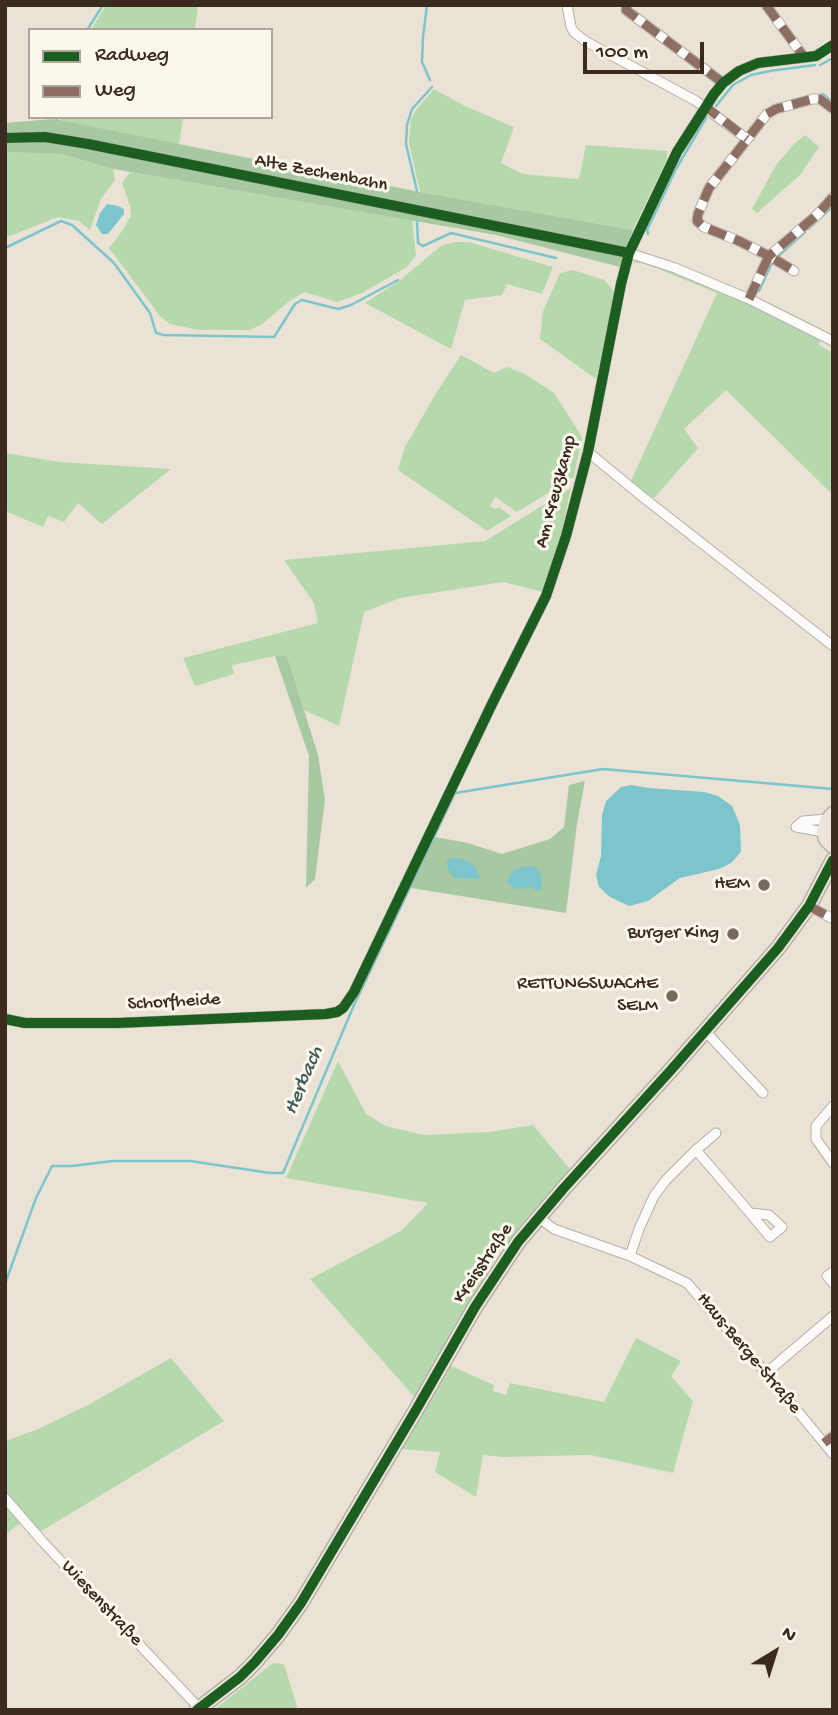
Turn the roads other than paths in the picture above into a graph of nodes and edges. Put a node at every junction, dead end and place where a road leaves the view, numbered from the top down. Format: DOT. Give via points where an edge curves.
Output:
graph roads {
  1 [pos="567,5"];
  2 [pos="766,5"];
  3 [pos="625,7"];
  4 [pos="833,46"];
  5 [pos="804,57"];
  6 [pos="723,83"];
  7 [pos="706,107"];
  8 [pos="833,109"];
  9 [pos="5,138"];
  10 [pos="747,139"];
  11 [pos="833,197"];
  12 [pos="629,253"];
  13 [pos="769,256"];
  14 [pos="794,271"];
  15 [pos="749,299"];
  16 [pos="833,341"];
  17 [pos="588,452"];
  18 [pos="833,646"];
  19 [pos="829,822"];
  20 [pos="833,846"];
  21 [pos="833,860"];
  22 [pos="810,906"];
  23 [pos="833,919"];
  24 [pos="343,1008"];
  25 [pos="5,1019"];
  26 [pos="705,1031"];
  27 [pos="764,1093"];
  28 [pos="833,1105"];
  29 [pos="716,1133"];
  30 [pos="696,1150"];
  31 [pos="833,1163"];
  32 [pos="750,1213"];
  33 [pos="538,1217"];
  34 [pos="630,1256"];
  35 [pos="833,1272"];
  36 [pos="833,1283"];
  37 [pos="833,1316"];
  38 [pos="766,1373"];
  39 [pos="833,1436"];
  40 [pos="824,1443"];
  41 [pos="833,1454"];
  42 [pos="5,1498"];
  43 [pos="198,1709"];
  1 -- 7 [label="street" via="571,27 585,41"];
  2 -- 5 [label="street"];
  3 -- 6 [label="street"];
  4 -- 5 [label="street, Am Kreuzkamp"];
  5 -- 6 [label="street, Am Kreuzkamp" via="758,63"];
  6 -- 7 [label="street, Am Kreuzkamp"];
  7 -- 10 [label="street"];
  7 -- 12 [label="street, Am Kreuzkamp" via="677,152"];
  8 -- 10 [label="street" via="820,99 776,109"];
  9 -- 12 [label="street, Alte Zechenbahn" via="45,137 88,144"];
  10 -- 13 [label="street" via="709,188 697,221"];
  11 -- 13 [label="street"];
  12 -- 15 [label="street, Alte Zechenbahn"];
  12 -- 17 [label="street, Am Kreuzkamp"];
  13 -- 14 [label="street"];
  13 -- 15 [label="street"];
  15 -- 16 [label="street, Alte Zechenbahn"];
  17 -- 18 [label="street"];
  17 -- 24 [label="street, Am Kreuzkamp" via="546,596"];
  19 -- 20 [label="main road" via="826,839"];
  21 -- 22 [label="main road, Kreisstraße"];
  22 -- 23 [label="street"];
  22 -- 26 [label="main road, Kreisstraße"];
  24 -- 25 [label="street, Schorfheide" via="326,1014 118,1023"];
  26 -- 27 [label="street"];
  26 -- 33 [label="main road, Kreisstraße"];
  28 -- 31 [label="street" via="816,1126 816,1139"];
  29 -- 30 [label="street"];
  30 -- 32 [label="street"];
  30 -- 34 [label="street" via="654,1196"];
  33 -- 34 [label="street, Haus-Berge-Straße" via="554,1229"];
  33 -- 43 [label="main road, Kreisstraße" via="491,1281 278,1636 240,1676"];
  34 -- 38 [label="street, Haus-Berge-Straße" via="687,1283"];
  35 -- 36 [label="street" via="827,1276"];
  37 -- 38 [label="street"];
  38 -- 40 [label="street, Haus-Berge-Straße"];
  39 -- 40 [label="street"];
  40 -- 41 [label="street, Haus-Berge-Straße"];
  42 -- 43 [label="street, Wiesenstraße"];
}
